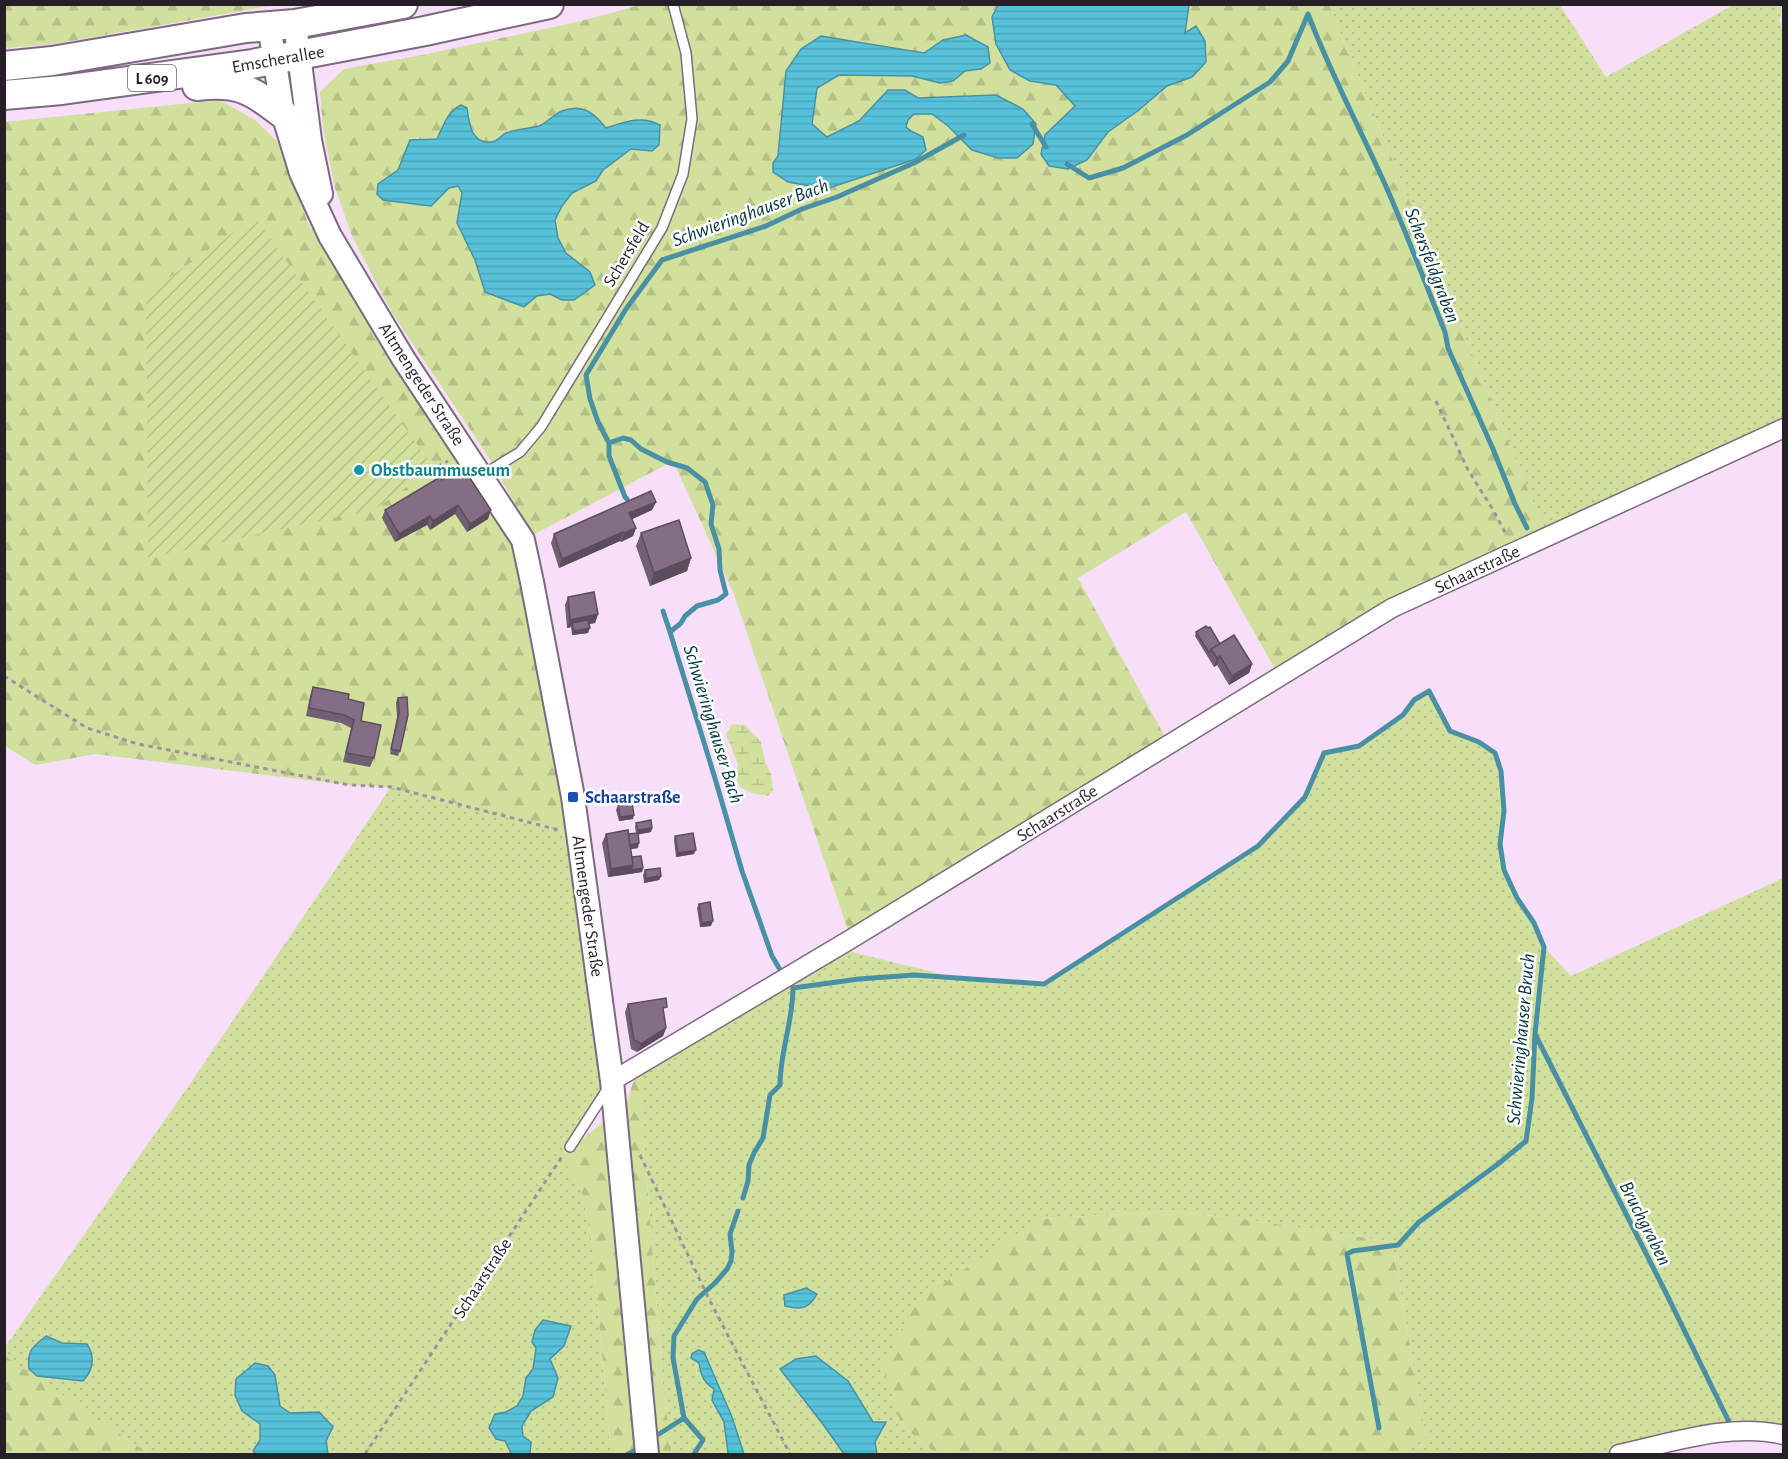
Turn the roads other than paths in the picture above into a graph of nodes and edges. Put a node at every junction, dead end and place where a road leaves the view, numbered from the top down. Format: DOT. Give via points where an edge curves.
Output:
graph roads {
  1 [pos="403,4"];
  2 [pos="549,4"];
  3 [pos="673,4"];
  4 [pos="282,25"];
  5 [pos="286,58"];
  6 [pos="4,66"];
  7 [pos="4,95"];
  8 [pos="4,107"];
  9 [pos="283,114"];
  10 [pos="330,236"];
  11 [pos="1784,428"];
  12 [pos="481,476"];
  13 [pos="612,1081"];
  14 [pos="570,1146"];
  15 [pos="1784,1435"];
  16 [pos="647,1455"];
  17 [pos="1618,1455"];
  1 -- 4 [label="main road, Emscherallee / L 609"];
  2 -- 5 [label="main road, Emscherallee / L 609"];
  3 -- 12 [label="lane, Schersfeld" via="686,53 692,119 683,174 662,228 540,427 520,452"];
  4 -- 5 [label="street, Altmengeder Straße"];
  4 -- 6 [label="main road, Emscherallee / L 609"];
  5 -- 7 [label="main road, Emscherallee / L 609"];
  5 -- 9 [label="street, Altmengeder Straße"];
  5 -- 10 [label="street, Altmengeder Straße" via="310,140"];
  8 -- 9 [label="main road" via="211,84 246,89"];
  9 -- 10 [label="street, Altmengeder Straße" via="301,173"];
  10 -- 12 [label="street, Altmengeder Straße"];
  11 -- 13 [label="street, Schaarstraße" via="1392,608"];
  12 -- 13 [label="street, Altmengeder Straße" via="523,540 573,797"];
  13 -- 14 [label="lane, Schaarstraße"];
  13 -- 16 [label="street, Altmengeder Straße"];
  15 -- 17 [label="street" via="1744,1431 1707,1435"];
}
